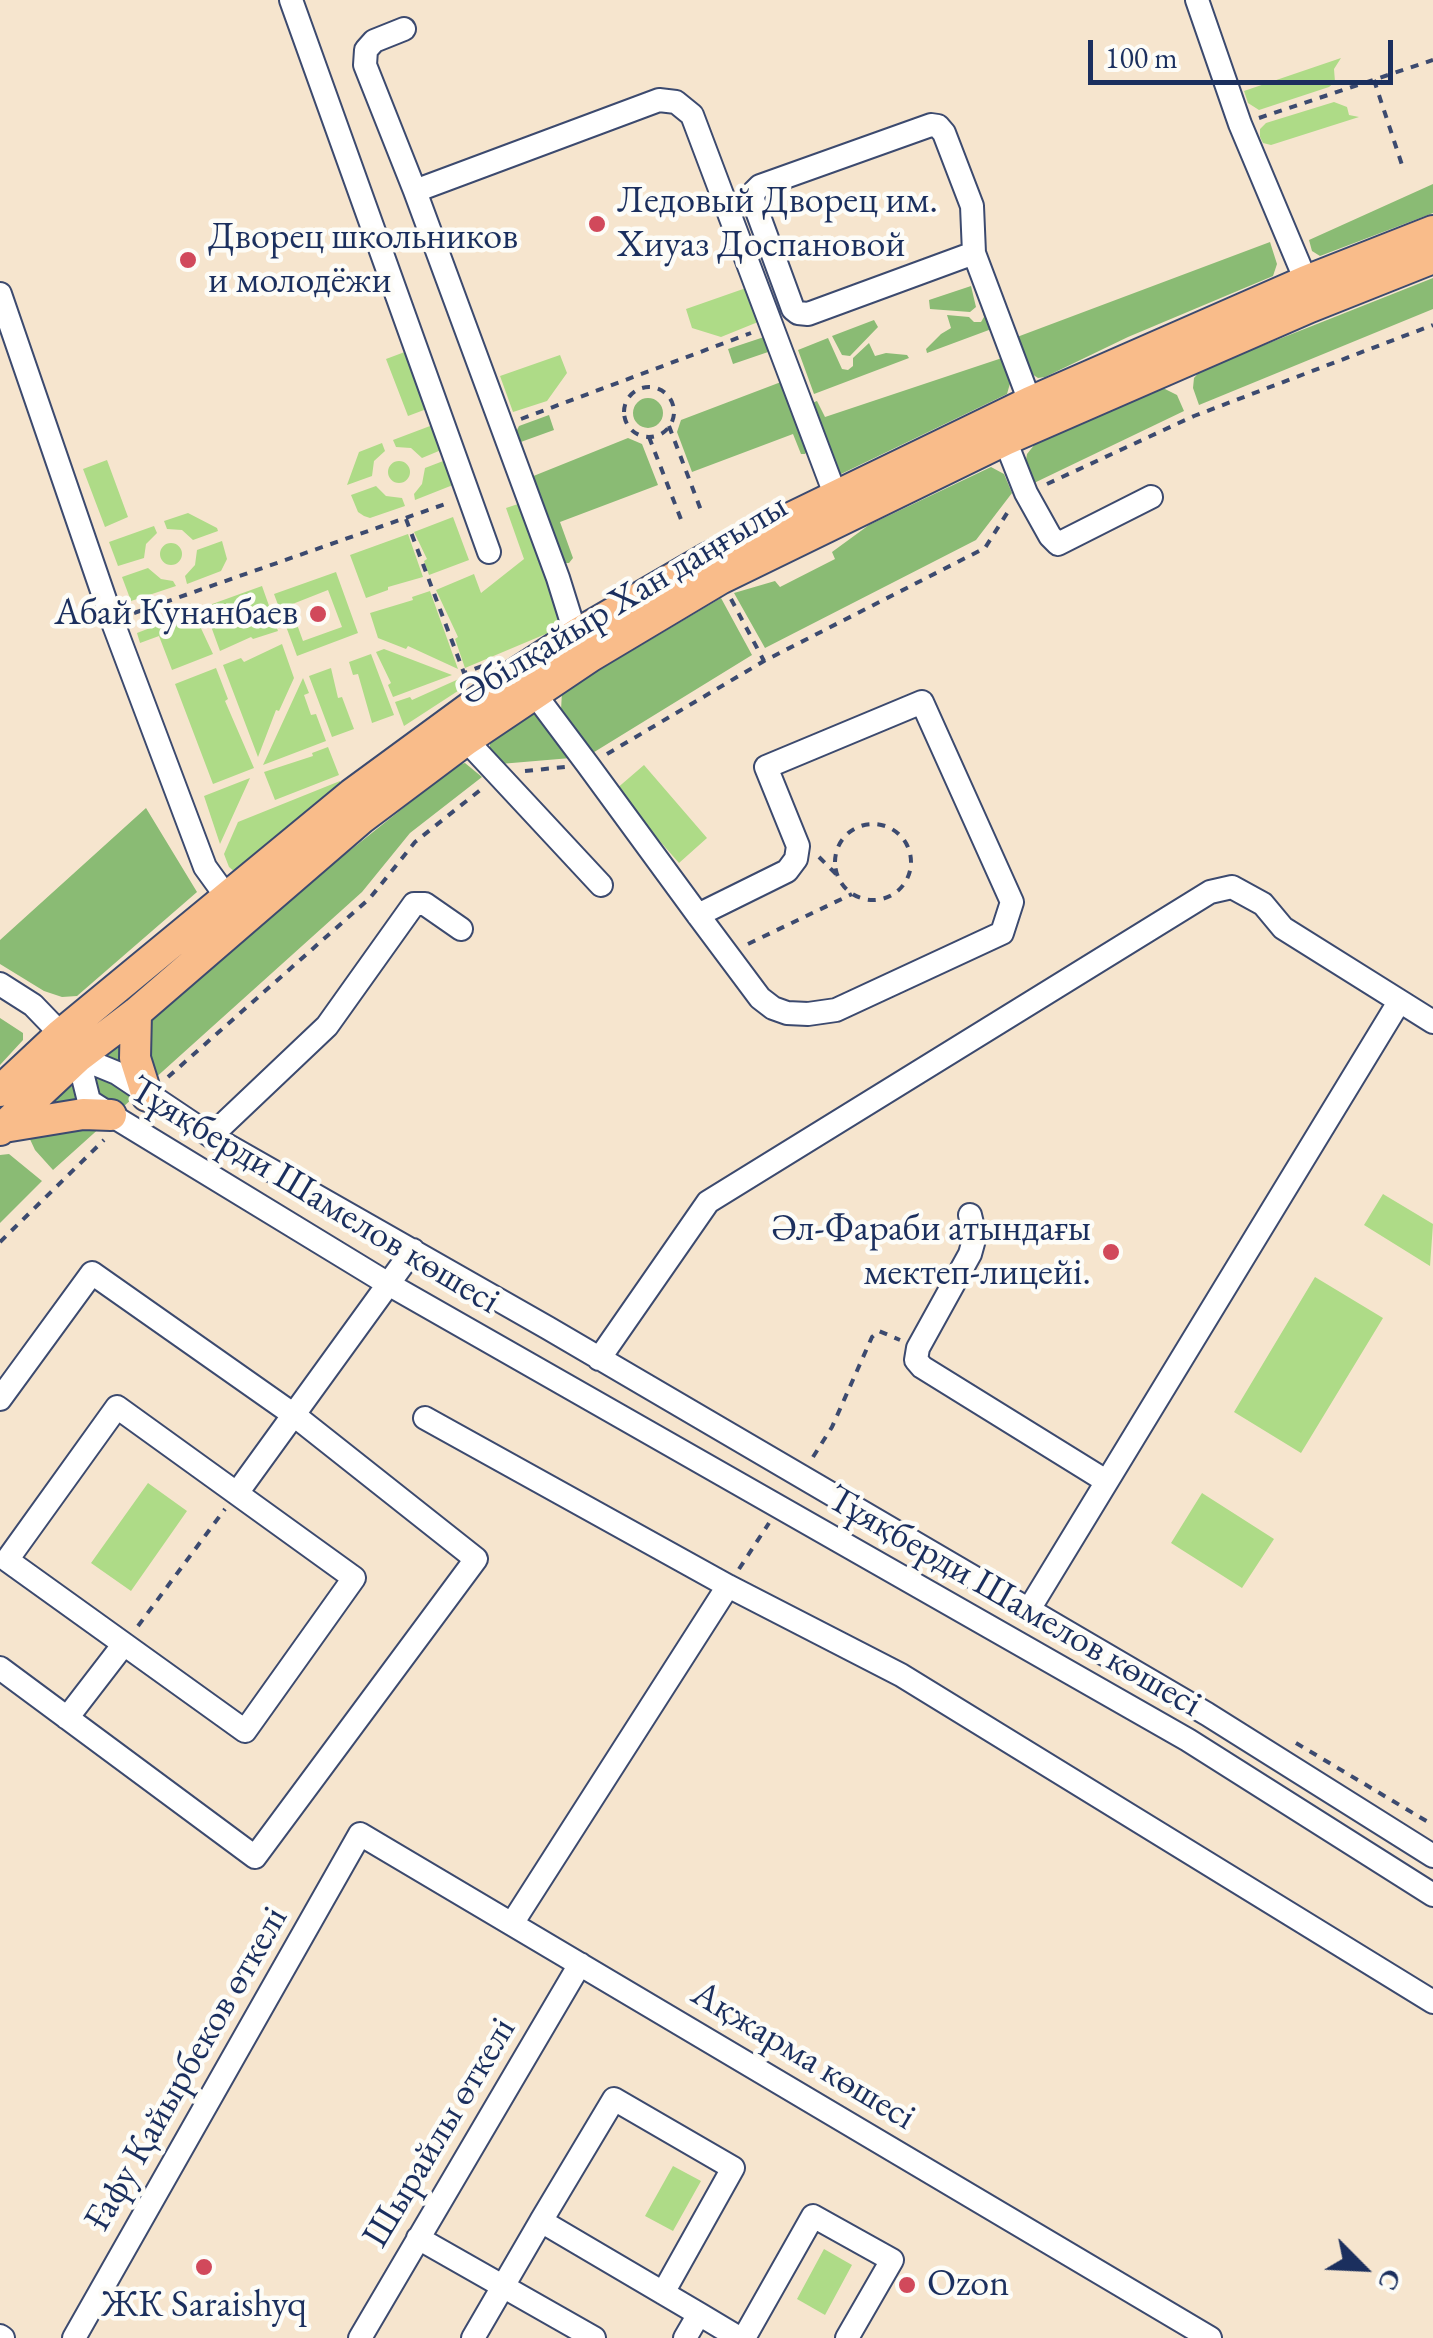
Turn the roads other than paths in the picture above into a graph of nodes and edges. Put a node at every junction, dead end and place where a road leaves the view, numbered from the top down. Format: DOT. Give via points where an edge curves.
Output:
graph roads {
  1 [pos="291,0"];
  2 [pos="1196,0"];
  3 [pos="404,30"];
  4 [pos="415,191"];
  5 [pos="1433,231"];
  6 [pos="974,253"];
  7 [pos="1433,258"];
  8 [pos="1306,281"];
  9 [pos="0,294"];
  10 [pos="1030,402"];
  11 [pos="1004,440"];
  12 [pos="1151,497"];
  13 [pos="839,506"];
  14 [pos="489,552"];
  15 [pos="584,645"];
  16 [pos="534,693"];
  17 [pos="466,740"];
  18 [pos="602,885"];
  19 [pos="226,896"];
  20 [pos="698,915"];
  21 [pos="461,929"];
  22 [pos="0,984"];
  23 [pos="1400,1002"];
  24 [pos="136,1013"];
  25 [pos="1433,1022"];
  26 [pos="70,1046"];
  27 [pos="0,1091"];
  28 [pos="148,1096"];
  29 [pos="116,1119"];
  30 [pos="2,1128"];
  31 [pos="211,1136"];
  32 [pos="970,1214"];
  33 [pos="413,1250"];
  34 [pos="390,1284"];
  35 [pos="599,1359"];
  36 [pos="0,1400"];
  37 [pos="294,1414"];
  38 [pos="425,1418"];
  39 [pos="1106,1481"];
  40 [pos="237,1493"];
  41 [pos="862,1515"];
  42 [pos="843,1546"];
  43 [pos="728,1586"];
  44 [pos="1028,1611"];
  45 [pos="124,1644"];
  46 [pos="0,1668"];
  47 [pos="67,1718"];
  48 [pos="360,1834"];
  49 [pos="1433,1856"];
  50 [pos="1433,1896"];
  51 [pos="512,1922"];
  52 [pos="580,1964"];
  53 [pos="1433,2002"];
  54 [pos="542,2221"];
  55 [pos="418,2238"];
  56 [pos="504,2287"];
  57 [pos="663,2293"];
  58 [pos="698,2314"];
  59 [pos="74,2338"];
  60 [pos="360,2338"];
  61 [pos="473,2338"];
  62 [pos="594,2338"];
  63 [pos="685,2338"];
  64 [pos="742,2338"];
  65 [pos="846,2338"];
  66 [pos="1210,2338"];
  1 -- 14 [label="street"];
  2 -- 8 [label="street"];
  3 -- 4 [label="street" via="374,41 365,65"];
  4 -- 13 [label="street" via="659,100 676,102 692,115"];
  4 -- 15 [label="street"];
  5 -- 8 [label="main road, Әбілқайыр Хан даңғылы"];
  6 -- 6 [label="street" via="972,206 938,126 754,192 798,314"];
  6 -- 10 [label="street"];
  7 -- 11 [label="main road, Әбілқайыр Хан даңғылы"];
  8 -- 10 [label="main road, Әбілқайыр Хан даңғылы"];
  9 -- 19 [label="street" via="112,620 205,867"];
  10 -- 13 [label="main road, Әбілқайыр Хан даңғылы"];
  11 -- 12 [label="street" via="1058,544"];
  11 -- 13 [label="main road, Әбілқайыр Хан даңғылы"];
  13 -- 15 [label="main road, Әбілқайыр Хан даңғылы" via="720,580"];
  15 -- 16 [label="main road, Әбілқайыр Хан даңғылы"];
  15 -- 19 [label="main road, Әбілқайыр Хан даңғылы" via="516,673"];
  16 -- 17 [label="main road, Әбілқайыр Хан даңғылы"];
  16 -- 20 [label="street"];
  17 -- 18 [label="street"];
  17 -- 24 [label="main road, Әбілқайыр Хан даңғылы" via="362,818"];
  19 -- 26 [label="main road, Әбілқайыр Хан даңғылы"];
  20 -- 20 [label="street" via="796,860 798,846 766,767 922,702 1012,902 1002,933 836,1010 808,1014 773,1008 760,998"];
  21 -- 31 [label="street" via="425,904 414,904 327,1026"];
  22 -- 26 [label="street" via="33,1004"];
  23 -- 25 [label="street"];
  23 -- 35 [label="street" via="1282,928 1263,904 1232,887 1210,892 708,1202"];
  23 -- 39 [label="street"];
  24 -- 26 [label="main road, Әбілқайыр Хан даңғылы"];
  24 -- 28 [label="main road" via="135,1058"];
  26 -- 27 [label="main road, Әбілқайыр Хан даңғылы"];
  26 -- 28 [label="street, Тұяқберди Шамелов көшесі"];
  26 -- 29 [label="street, Тұяқберди Шамелов көшесі" via="89,1101"];
  26 -- 30 [label="main road, Әбілқайыр Хан даңғылы"];
  28 -- 31 [label="street, Тұяқберди Шамелов көшесі"];
  29 -- 30 [label="main road" via="83,1114"];
  29 -- 34 [label="street, Тұяқберди Шамелов көшесі"];
  31 -- 33 [label="street, Тұяқберди Шамелов көшесі"];
  32 -- 39 [label="street" via="970,1254 916,1360"];
  33 -- 34 [label="street"];
  33 -- 35 [label="street, Тұяқберди Шамелов көшесі"];
  34 -- 37 [label="street"];
  34 -- 42 [label="street, Тұяқберди Шамелов көшесі"];
  35 -- 41 [label="street, Тұяқберди Шамелов көшесі"];
  36 -- 37 [label="street" via="92,1273"];
  37 -- 40 [label="street"];
  37 -- 47 [label="street" via="476,1560 256,1857"];
  38 -- 43 [label="street"];
  39 -- 44 [label="street"];
  40 -- 45 [label="street" via="117,1407 7,1560"];
  40 -- 45 [label="street" via="354,1578 245,1731"];
  41 -- 42 [label="street"];
  41 -- 44 [label="street, Тұяқберди Шамелов көшесі"];
  42 -- 50 [label="street, Тұяқберди Шамелов көшесі" via="1188,1740"];
  43 -- 51 [label="street"];
  43 -- 53 [label="street" via="901,1675"];
  44 -- 49 [label="street, Тұяқберди Шамелов көшесі"];
  45 -- 47 [label="street"];
  46 -- 47 [label="street"];
  48 -- 51 [label="street, Ақжарма көшесі"];
  48 -- 59 [label="street, Ғафу Қайырбеков өткелі"];
  51 -- 52 [label="street, Ақжарма көшесі"];
  52 -- 55 [label="street, Шырайлы өткелі"];
  52 -- 66 [label="street, Ақжарма көшесі"];
  54 -- 56 [label="street"];
  54 -- 57 [label="street"];
  54 -- 57 [label="street" via="614,2099 734,2168"];
  55 -- 56 [label="street"];
  55 -- 60 [label="street, Шырайлы өткелі"];
  56 -- 61 [label="street"];
  56 -- 62 [label="street"];
  57 -- 58 [label="street"];
  58 -- 63 [label="street"];
  58 -- 64 [label="street"];
  64 -- 65 [label="street" via="812,2216 892,2260"];
}
